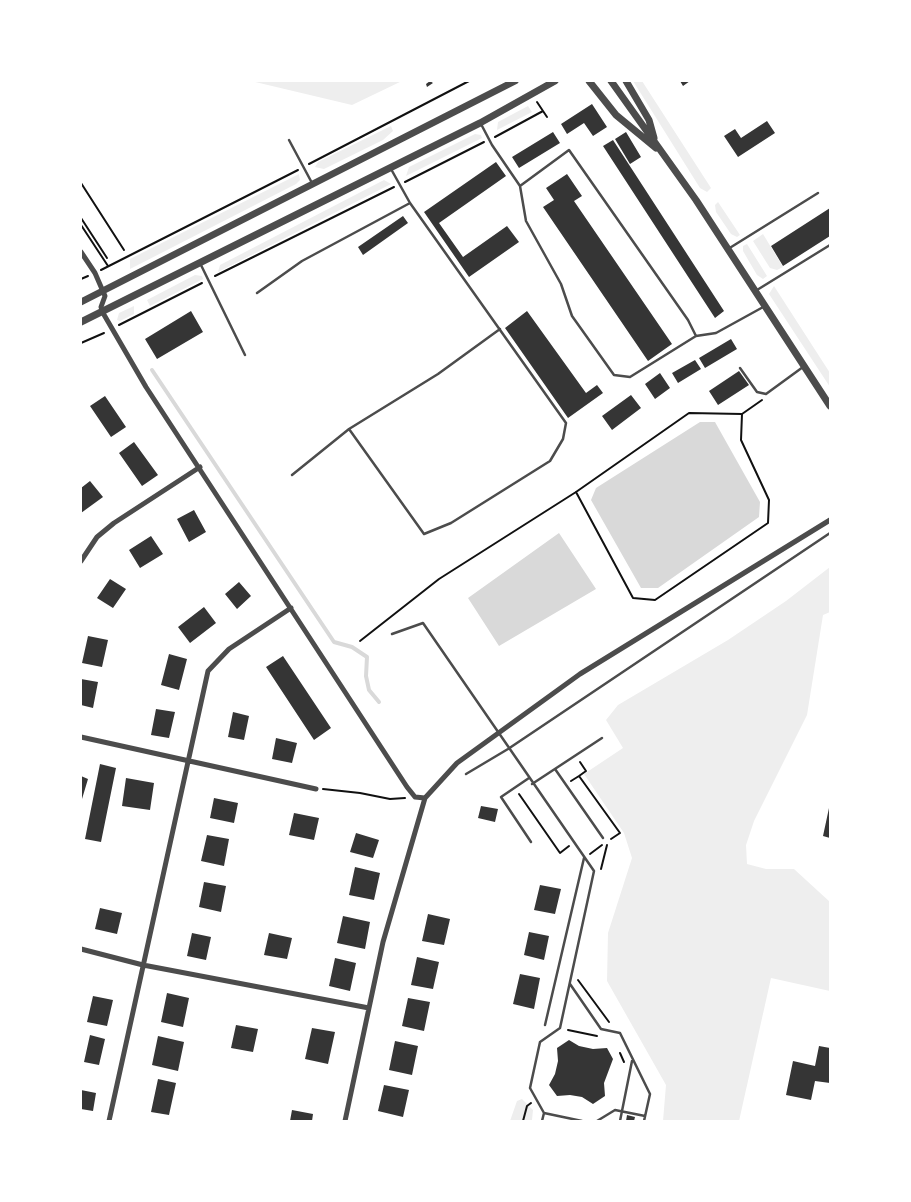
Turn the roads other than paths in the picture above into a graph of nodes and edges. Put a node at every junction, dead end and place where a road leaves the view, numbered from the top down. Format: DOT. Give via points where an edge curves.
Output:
graph roads {
  1 [pos="516,81"];
  2 [pos="555,81"];
  3 [pos="589,81"];
  4 [pos="611,81"];
  5 [pos="626,81"];
  6 [pos="480,122"];
  7 [pos="289,140"];
  8 [pos="655,143"];
  9 [pos="662,153"];
  10 [pos="390,167"];
  11 [pos="313,185"];
  12 [pos="520,186"];
  13 [pos="818,193"];
  14 [pos="410,203"];
  15 [pos="830,245"];
  16 [pos="728,249"];
  17 [pos="81,252"];
  18 [pos="199,262"];
  19 [pos="755,291"];
  20 [pos="103,292"];
  21 [pos="257,293"];
  22 [pos="81,302"];
  23 [pos="765,306"];
  24 [pos="103,313"];
  25 [pos="81,322"];
  26 [pos="500,329"];
  27 [pos="696,336"];
  28 [pos="245,355"];
  29 [pos="804,366"];
  30 [pos="740,368"];
  31 [pos="830,406"];
  32 [pos="349,428"];
  33 [pos="200,467"];
  34 [pos="292,475"];
  35 [pos="830,520"];
  36 [pos="830,533"];
  37 [pos="81,561"];
  38 [pos="291,608"];
  39 [pos="392,634"];
  40 [pos="497,734"];
  41 [pos="81,737"];
  42 [pos="602,738"];
  43 [pos="508,749"];
  44 [pos="188,760"];
  45 [pos="555,769"];
  46 [pos="466,774"];
  47 [pos="529,778"];
  48 [pos="532,784"];
  49 [pos="316,789"];
  50 [pos="425,798"];
  51 [pos="603,838"];
  52 [pos="531,842"];
  53 [pos="584,858"];
  54 [pos="81,949"];
  55 [pos="143,965"];
  56 [pos="570,984"];
  57 [pos="369,1008"];
  58 [pos="545,1025"];
  59 [pos="633,1060"];
  60 [pos="622,1111"];
  61 [pos="544,1112"];
  62 [pos="645,1116"];
  63 [pos="109,1121"];
  64 [pos="345,1121"];
  65 [pos="542,1121"];
  66 [pos="582,1121"];
  67 [pos="597,1121"];
  68 [pos="620,1121"];
  69 [pos="644,1121"];
  1 -- 11 [label="street"];
  2 -- 6 [label="street"];
  3 -- 9 [label="street" via="616,115"];
  4 -- 8 [label="street"];
  5 -- 8 [label="street" via="649,120"];
  6 -- 10 [label="street"];
  6 -- 12 [label="lane"];
  7 -- 11 [label="lane"];
  8 -- 9 [label="street"];
  9 -- 16 [label="street"];
  10 -- 14 [label="lane"];
  10 -- 18 [label="street"];
  11 -- 20 [label="street"];
  12 -- 27 [label="lane" via="569,150"];
  12 -- 27 [label="lane" via="526,220 561,284 572,316 614,375 630,377"];
  13 -- 16 [label="lane"];
  14 -- 21 [label="lane" via="302,261"];
  14 -- 26 [label="lane"];
  15 -- 19 [label="lane"];
  16 -- 19 [label="street"];
  17 -- 20 [label="street"];
  18 -- 24 [label="street"];
  18 -- 28 [label="lane"];
  19 -- 23 [label="street"];
  20 -- 22 [label="street"];
  20 -- 24 [label="street"];
  23 -- 27 [label="lane" via="716,333"];
  23 -- 29 [label="street"];
  24 -- 25 [label="street"];
  24 -- 33 [label="street" via="146,387"];
  26 -- 32 [label="lane" via="438,374"];
  26 -- 32 [label="lane" via="566,423 563,439 550,461 451,523 424,534"];
  29 -- 30 [label="lane" via="766,394 757,392"];
  29 -- 31 [label="street"];
  32 -- 34 [label="lane"];
  33 -- 37 [label="street" via="114,523 97,538"];
  33 -- 38 [label="street"];
  35 -- 40 [label="street" via="580,674"];
  36 -- 43 [label="lane"];
  38 -- 44 [label="street" via="229,648 208,671"];
  38 -- 50 [label="street" via="415,797"];
  39 -- 40 [label="lane" via="423,623"];
  40 -- 43 [label="lane"];
  40 -- 50 [label="street" via="457,763"];
  41 -- 44 [label="street"];
  42 -- 45 [label="lane"];
  43 -- 46 [label="lane"];
  43 -- 47 [label="lane"];
  44 -- 49 [label="street"];
  44 -- 55 [label="street"];
  45 -- 48 [label="lane"];
  45 -- 51 [label="lane"];
  47 -- 48 [label="lane"];
  47 -- 52 [label="lane" via="501,796"];
  48 -- 53 [label="lane"];
  50 -- 57 [label="street" via="383,942"];
  53 -- 56 [label="lane" via="594,871"];
  53 -- 58 [label="lane"];
  54 -- 55 [label="street"];
  55 -- 57 [label="street"];
  55 -- 63 [label="street"];
  56 -- 59 [label="lane" via="601,1029 620,1032"];
  56 -- 61 [label="lane" via="560,1028 540,1042 530,1088"];
  57 -- 64 [label="street"];
  59 -- 60 [label="lane"];
  59 -- 62 [label="lane" via="650,1094"];
  60 -- 62 [label="lane"];
  60 -- 67 [label="lane" via="615,1110"];
  60 -- 68 [label="lane"];
  61 -- 65 [label="lane"];
  61 -- 66 [label="lane"];
  62 -- 69 [label="lane"];
}
